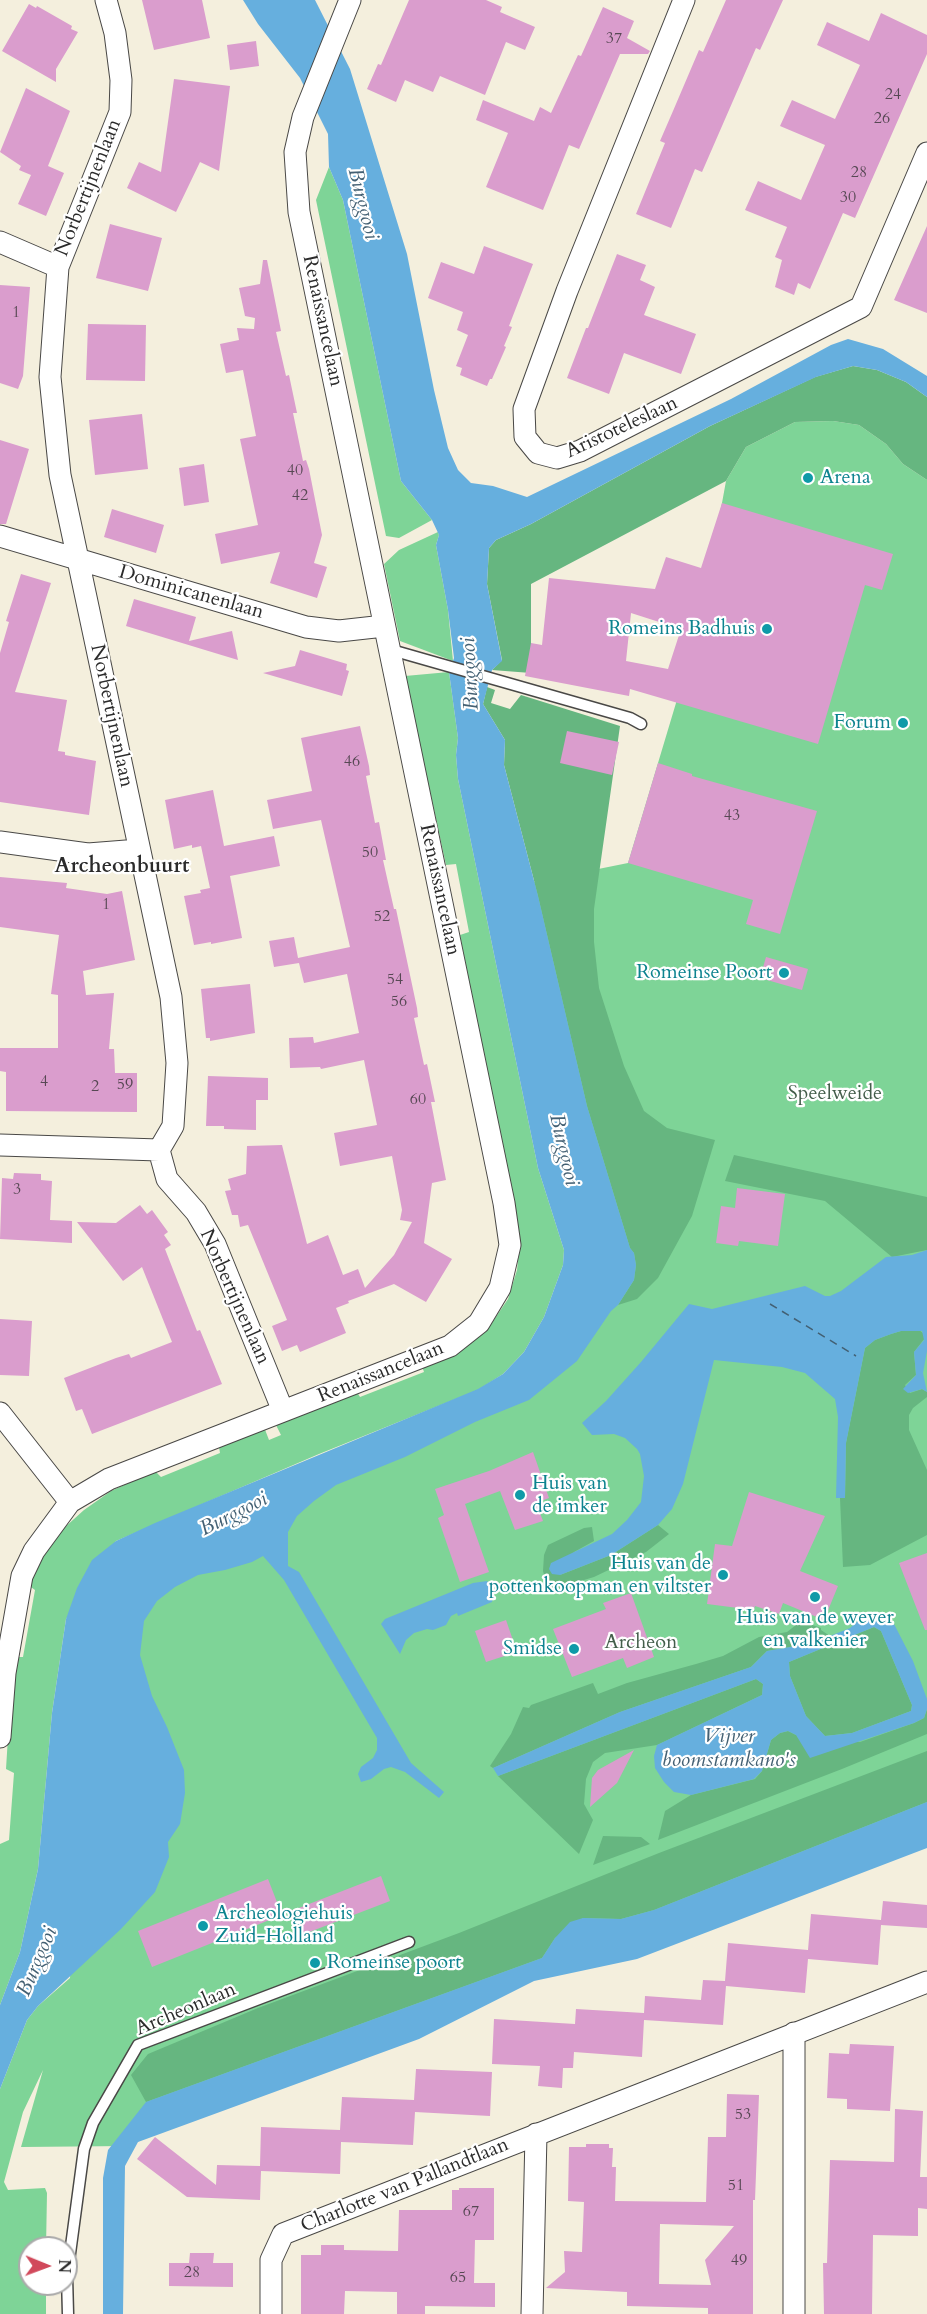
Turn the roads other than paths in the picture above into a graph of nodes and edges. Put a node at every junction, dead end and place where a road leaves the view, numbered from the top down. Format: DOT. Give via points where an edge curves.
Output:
graph roads {
  1 [pos="106,0"];
  2 [pos="684,0"];
  3 [pos="348,5"];
  4 [pos="927,153"];
  5 [pos="0,242"];
  6 [pos="57,267"];
  7 [pos="0,536"];
  8 [pos="76,559"];
  9 [pos="384,626"];
  10 [pos="388,649"];
  11 [pos="641,724"];
  12 [pos="0,842"];
  13 [pos="139,850"];
  14 [pos="0,1145"];
  15 [pos="159,1150"];
  16 [pos="283,1411"];
  17 [pos="0,1413"];
  18 [pos="70,1502"];
  19 [pos="2,1673"];
  20 [pos="0,1737"];
  21 [pos="409,1942"];
  22 [pos="927,1982"];
  23 [pos="794,2033"];
  24 [pos="536,2134"];
  25 [pos="68,2314"];
  26 [pos="271,2314"];
  27 [pos="532,2314"];
  28 [pos="794,2314"];
  1 -- 6 [label="street, Norbertijnenlaan" via="121,80 120,112"];
  2 -- 4 [label="street, Aristoteleslaan" via="524,409 525,437 538,453 557,458 580,451 861,307"];
  3 -- 9 [label="street, Renaissancelaan" via="303,117 295,152 299,212"];
  5 -- 6 [label="street"];
  6 -- 8 [label="street, Norbertijnenlaan" via="50,377 60,475"];
  7 -- 8 [label="street, Dominicanenlaan"];
  8 -- 9 [label="street, Dominicanenlaan" via="306,627 339,631"];
  8 -- 13 [label="street, Norbertijnenlaan"];
  9 -- 10 [label="street, Renaissancelaan"];
  10 -- 11 [label="lane"];
  10 -- 16 [label="street, Renaissancelaan" via="510,1245 500,1288 478,1323 450,1346"];
  12 -- 13 [label="street" via="88,854"];
  13 -- 15 [label="street, Norbertijnenlaan" via="171,996 177,1063 173,1126"];
  14 -- 15 [label="street"];
  15 -- 16 [label="street, Norbertijnenlaan" via="167,1179 196,1212 215,1244"];
  16 -- 18 [label="street, Renaissancelaan" via="108,1479"];
  17 -- 18 [label="street"];
  18 -- 19 [label="street, Renaissancelaan" via="34,1551 22,1576"];
  19 -- 20 [label="street, Renaissancelaan"];
  21 -- 25 [label="lane, Archeonlaan" via="138,2045 93,2123 84,2149 67,2276"];
  22 -- 23 [label="street, Charlotte van Pallandtlaan"];
  23 -- 24 [label="street, Charlotte van Pallandtlaan"];
  23 -- 28 [label="street"];
  24 -- 26 [label="street, Charlotte van Pallandtlaan" via="283,2234 271,2260"];
  24 -- 27 [label="street, Charlotte van Pallandtlaan"];
}
